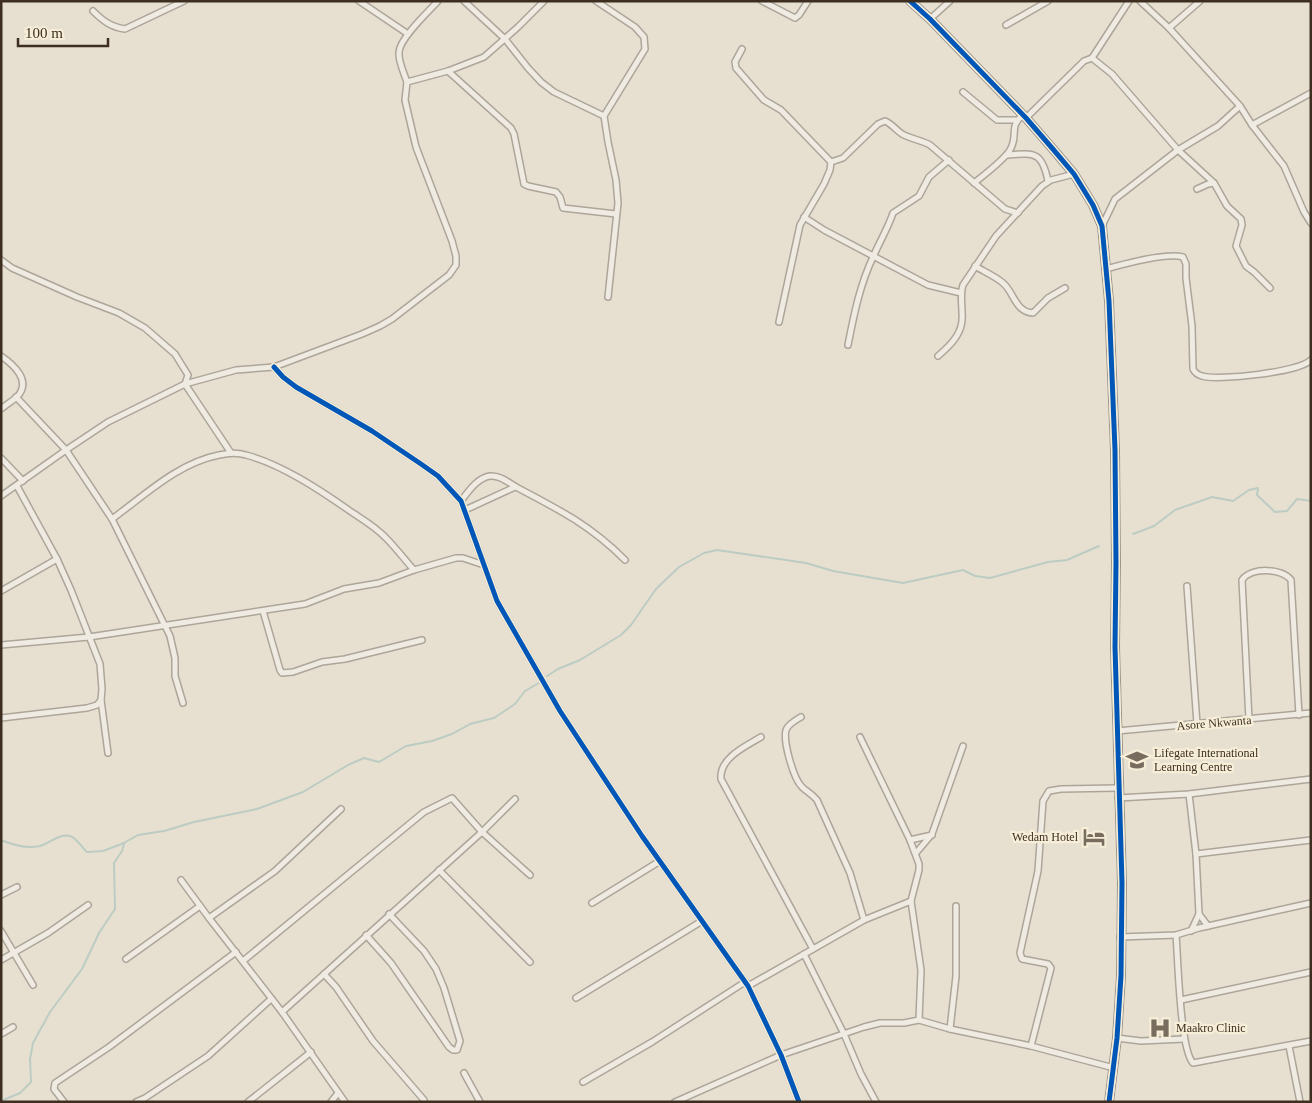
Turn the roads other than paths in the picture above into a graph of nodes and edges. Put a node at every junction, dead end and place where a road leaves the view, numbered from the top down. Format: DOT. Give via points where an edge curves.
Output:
graph roads {
  1 [pos="184,1"];
  2 [pos="359,1"];
  3 [pos="438,1"];
  4 [pos="464,1"];
  5 [pos="544,1"];
  6 [pos="596,1"];
  7 [pos="762,1"];
  8 [pos="808,1"];
  9 [pos="910,1"];
  10 [pos="950,1"];
  11 [pos="1048,1"];
  12 [pos="1130,1"];
  13 [pos="1140,1"];
  14 [pos="1200,1"];
  15 [pos="93,11"];
  16 [pos="930,19"];
  17 [pos="1006,25"];
  18 [pos="1169,28"];
  19 [pos="408,34"];
  20 [pos="506,39"];
  21 [pos="742,49"];
  22 [pos="1092,58"];
  23 [pos="448,71"];
  24 [pos="407,82"];
  25 [pos="963,92"];
  26 [pos="1311,93"];
  27 [pos="1240,106"];
  28 [pos="604,116"];
  29 [pos="1022,117"];
  30 [pos="1252,124"];
  31 [pos="1178,150"];
  32 [pos="1007,155"];
  33 [pos="949,160"];
  34 [pos="831,162"];
  35 [pos="1074,174"];
  36 [pos="1048,181"];
  37 [pos="974,183"];
  38 [pos="1214,183"];
  39 [pos="1197,189"];
  40 [pos="1018,212"];
  41 [pos="616,214"];
  42 [pos="804,217"];
  43 [pos="1311,223"];
  44 [pos="1102,226"];
  45 [pos="873,257"];
  46 [pos="1,260"];
  47 [pos="974,266"];
  48 [pos="1106,269"];
  49 [pos="1065,288"];
  50 [pos="1270,288"];
  51 [pos="961,293"];
  52 [pos="608,297"];
  53 [pos="779,322"];
  54 [pos="848,345"];
  55 [pos="1,356"];
  56 [pos="938,356"];
  57 [pos="1310,361"];
  58 [pos="274,367"];
  59 [pos="185,384"];
  60 [pos="16,397"];
  61 [pos="1,409"];
  62 [pos="66,450"];
  63 [pos="231,453"];
  64 [pos="1,458"];
  65 [pos="23,481"];
  66 [pos="17,486"];
  67 [pos="516,487"];
  68 [pos="1,496"];
  69 [pos="460,501"];
  70 [pos="465,510"];
  71 [pos="112,520"];
  72 [pos="57,559"];
  73 [pos="625,560"];
  74 [pos="484,565"];
  75 [pos="414,570"];
  76 [pos="1187,586"];
  77 [pos="1,591"];
  78 [pos="264,611"];
  79 [pos="166,626"];
  80 [pos="90,637"];
  81 [pos="422,640"];
  82 [pos="1,645"];
  83 [pos="101,700"];
  84 [pos="183,703"];
  85 [pos="1311,713"];
  86 [pos="1299,715"];
  87 [pos="801,717"];
  88 [pos="1,718"];
  89 [pos="1249,720"];
  90 [pos="1197,724"];
  91 [pos="1117,731"];
  92 [pos="761,737"];
  93 [pos="860,737"];
  94 [pos="962,746"];
  95 [pos="108,753"];
  96 [pos="1311,779"];
  97 [pos="1118,788"];
  98 [pos="1189,794"];
  99 [pos="1118,798"];
  100 [pos="515,799"];
  101 [pos="341,809"];
  102 [pos="482,832"];
  103 [pos="932,834"];
  104 [pos="910,840"];
  105 [pos="1311,840"];
  106 [pos="916,853"];
  107 [pos="1196,854"];
  108 [pos="660,861"];
  109 [pos="438,870"];
  110 [pos="530,875"];
  111 [pos="181,880"];
  112 [pos="17,887"];
  113 [pos="1,896"];
  114 [pos="912,901"];
  115 [pos="592,903"];
  116 [pos="1311,903"];
  117 [pos="88,905"];
  118 [pos="200,906"];
  119 [pos="956,906"];
  120 [pos="901,907"];
  121 [pos="912,911"];
  122 [pos="389,914"];
  123 [pos="1199,914"];
  124 [pos="209,918"];
  125 [pos="864,920"];
  126 [pos="702,921"];
  127 [pos="1208,926"];
  128 [pos="1,930"];
  129 [pos="1192,931"];
  130 [pos="366,935"];
  131 [pos="1176,935"];
  132 [pos="1120,937"];
  133 [pos="813,949"];
  134 [pos="14,952"];
  135 [pos="236,952"];
  136 [pos="804,954"];
  137 [pos="126,959"];
  138 [pos="1,960"];
  139 [pos="243,961"];
  140 [pos="530,962"];
  141 [pos="1311,972"];
  142 [pos="324,974"];
  143 [pos="746,984"];
  144 [pos="33,985"];
  145 [pos="576,998"];
  146 [pos="272,999"];
  147 [pos="1182,1000"];
  148 [pos="282,1012"];
  149 [pos="919,1020"];
  150 [pos="13,1027"];
  151 [pos="950,1029"];
  152 [pos="1,1034"];
  153 [pos="844,1034"];
  154 [pos="1117,1038"];
  155 [pos="1184,1039"];
  156 [pos="1311,1041"];
  157 [pos="1031,1046"];
  158 [pos="1290,1046"];
  159 [pos="311,1052"];
  160 [pos="781,1055"];
  161 [pos="1115,1068"];
  162 [pos="464,1074"];
  163 [pos="583,1082"];
  164 [pos="338,1093"];
  165 [pos="146,1100"];
  166 [pos="424,1100"];
  167 [pos="64,1102"];
  168 [pos="136,1102"];
  169 [pos="248,1102"];
  170 [pos="331,1102"];
  171 [pos="345,1102"];
  172 [pos="480,1102"];
  173 [pos="675,1102"];
  174 [pos="799,1102"];
  175 [pos="876,1102"];
  176 [pos="1109,1102"];
  177 [pos="1300,1102"];
  1 -- 15 [label="street" via="125,30 114,28"];
  2 -- 19 [label="street"];
  3 -- 19 [label="street"];
  4 -- 20 [label="street"];
  5 -- 20 [label="street"];
  6 -- 28 [label="street" via="635,27 644,37 645,49"];
  7 -- 8 [label="street" via="795,18"];
  9 -- 16 [label="street"];
  10 -- 16 [label="street"];
  11 -- 17 [label="street"];
  12 -- 22 [label="street"];
  13 -- 18 [label="street"];
  14 -- 18 [label="street"];
  16 -- 29 [label="street"];
  18 -- 27 [label="street"];
  19 -- 24 [label="street" via="399,49"];
  20 -- 23 [label="street" via="484,57"];
  20 -- 28 [label="street" via="528,68 554,92"];
  21 -- 34 [label="street" via="734,62 736,68 764,100 781,110"];
  22 -- 29 [label="street" via="1084,61"];
  22 -- 31 [label="street" via="1119,82"];
  23 -- 24 [label="street"];
  23 -- 41 [label="street" via="511,128 524,184 556,192 563,208"];
  24 -- 58 [label="street" via="405,100 416,147 452,241 456,265 449,275 380,326"];
  25 -- 29 [label="street" via="997,120"];
  26 -- 30 [label="street"];
  27 -- 30 [label="street"];
  27 -- 31 [label="street" via="1218,126"];
  28 -- 41 [label="street" via="616,180"];
  29 -- 32 [label="street" via="1014,128 1014,142"];
  29 -- 35 [label="street"];
  30 -- 43 [label="street" via="1284,166"];
  31 -- 38 [label="street"];
  31 -- 44 [label="street" via="1115,199"];
  32 -- 36 [label="street" via="1028,153 1036,156 1045,168"];
  32 -- 37 [label="street"];
  33 -- 34 [label="street" via="921,140 902,133 885,121 843,158"];
  33 -- 37 [label="street"];
  33 -- 45 [label="street" via="929,177 919,196 893,213 890,226"];
  34 -- 42 [label="street" via="824,184"];
  35 -- 36 [label="street"];
  35 -- 44 [label="street"];
  36 -- 40 [label="street"];
  37 -- 40 [label="street" via="1005,209"];
  38 -- 39 [label="street"];
  38 -- 50 [label="street" via="1228,206 1241,219 1236,246 1246,266"];
  40 -- 47 [label="street"];
  41 -- 52 [label="street"];
  42 -- 45 [label="street"];
  42 -- 53 [label="street"];
  44 -- 48 [label="street"];
  45 -- 51 [label="street" via="928,284"];
  45 -- 54 [label="street" via="854,309"];
  46 -- 59 [label="street" via="12,268 119,313 145,328 180,360 188,375"];
  47 -- 49 [label="street" via="1001,281 1019,307 1027,312 1033,313 1048,298"];
  47 -- 51 [label="street"];
  48 -- 57 [label="street" via="1139,260 1183,257 1192,326 1192,363 1200,376 1282,371"];
  48 -- 91 [label="street" via="1115,450"];
  51 -- 56 [label="street" via="963,320 960,332"];
  55 -- 60 [label="street" via="21,377 22,390"];
  58 -- 59 [label="street" via="236,370"];
  58 -- 69 [label="street" via="296,387 372,431 438,476"];
  59 -- 62 [label="street" via="108,422"];
  59 -- 63 [label="street"];
  60 -- 61 [label="street"];
  60 -- 62 [label="street"];
  62 -- 65 [label="street"];
  62 -- 71 [label="street"];
  63 -- 71 [label="street" via="190,464"];
  63 -- 75 [label="street" via="245,454 265,462 314,487 379,532"];
  64 -- 65 [label="street"];
  65 -- 66 [label="street"];
  66 -- 68 [label="street"];
  66 -- 72 [label="street"];
  67 -- 69 [label="street" via="490,476 478,481"];
  67 -- 70 [label="street"];
  67 -- 73 [label="street" via="589,528"];
  69 -- 70 [label="street"];
  70 -- 74 [label="street"];
  71 -- 79 [label="street"];
  72 -- 77 [label="street"];
  72 -- 80 [label="street"];
  74 -- 75 [label="street" via="456,558"];
  74 -- 108 [label="street" via="497,601 560,711"];
  75 -- 78 [label="street" via="304,604"];
  76 -- 90 [label="street"];
  78 -- 79 [label="street"];
  78 -- 81 [label="street" via="282,673"];
  79 -- 80 [label="street"];
  79 -- 84 [label="street" via="175,658 174,676"];
  80 -- 82 [label="street"];
  80 -- 83 [label="street" via="100,664"];
  83 -- 88 [label="street" via="87,708"];
  83 -- 95 [label="street"];
  85 -- 86 [label="street, Asore Nkwanta"];
  86 -- 89 [label="street, Asore Nkwanta"];
  86 -- 89 [label="street" via="1291,580 1278,572 1255,572 1245,575 1242,580"];
  87 -- 125 [label="street" via="786,731 790,765 801,787 817,800 850,872"];
  89 -- 90 [label="street, Asore Nkwanta"];
  90 -- 91 [label="street, Asore Nkwanta"];
  91 -- 97 [label="street"];
  92 -- 133 [label="street" via="730,758 720,773 721,779"];
  93 -- 104 [label="street"];
  94 -- 103 [label="street"];
  96 -- 98 [label="street"];
  97 -- 99 [label="street"];
  97 -- 157 [label="street" via="1049,791 1043,801 1038,871 1020,953 1022,959 1048,964 1051,968"];
  98 -- 99 [label="street"];
  98 -- 107 [label="street"];
  99 -- 132 [label="street" via="1122,883"];
  100 -- 102 [label="street"];
  101 -- 124 [label="street" via="275,871"];
  102 -- 109 [label="street"];
  102 -- 110 [label="street"];
  102 -- 139 [label="street" via="455,799 447,799 424,812"];
  103 -- 104 [label="street"];
  103 -- 106 [label="street"];
  104 -- 106 [label="street"];
  105 -- 107 [label="street"];
  106 -- 114 [label="street" via="919,870"];
  107 -- 123 [label="street"];
  108 -- 115 [label="street"];
  108 -- 126 [label="street"];
  109 -- 122 [label="street"];
  109 -- 140 [label="street"];
  111 -- 118 [label="street"];
  112 -- 113 [label="street"];
  114 -- 120 [label="street"];
  114 -- 121 [label="street"];
  116 -- 127 [label="street"];
  117 -- 134 [label="street"];
  118 -- 124 [label="street"];
  118 -- 137 [label="street"];
  119 -- 151 [label="street" via="956,976"];
  120 -- 121 [label="street"];
  120 -- 125 [label="street"];
  121 -- 149 [label="street" via="921,970"];
  122 -- 130 [label="street"];
  122 -- 130 [label="street" via="436,968 460,1041 457,1050 449,1047 391,964"];
  123 -- 127 [label="street"];
  123 -- 129 [label="street"];
  124 -- 135 [label="street"];
  125 -- 133 [label="street"];
  126 -- 143 [label="street"];
  126 -- 145 [label="street"];
  127 -- 129 [label="street"];
  128 -- 134 [label="street"];
  129 -- 131 [label="street"];
  130 -- 142 [label="street"];
  131 -- 132 [label="street"];
  131 -- 147 [label="street"];
  132 -- 154 [label="street"];
  133 -- 136 [label="street"];
  134 -- 138 [label="street"];
  134 -- 144 [label="street"];
  135 -- 139 [label="street"];
  135 -- 167 [label="street" via="55,1083 54,1089"];
  136 -- 143 [label="street"];
  136 -- 153 [label="street"];
  139 -- 146 [label="street"];
  141 -- 147 [label="street"];
  142 -- 148 [label="street"];
  142 -- 166 [label="street" via="373,1041"];
  143 -- 160 [label="street"];
  143 -- 163 [label="street"];
  146 -- 148 [label="street"];
  146 -- 165 [label="street" via="208,1056"];
  147 -- 155 [label="street"];
  148 -- 159 [label="street"];
  149 -- 151 [label="street"];
  149 -- 153 [label="street" via="880,1023"];
  150 -- 152 [label="street"];
  151 -- 157 [label="street"];
  153 -- 160 [label="street"];
  153 -- 175 [label="street"];
  154 -- 155 [label="street" via="1141,1041"];
  154 -- 161 [label="street"];
  155 -- 158 [label="street" via="1193,1063"];
  156 -- 158 [label="street"];
  157 -- 161 [label="street"];
  158 -- 177 [label="street"];
  159 -- 164 [label="street"];
  159 -- 169 [label="street"];
  160 -- 173 [label="street"];
  160 -- 174 [label="street"];
  161 -- 176 [label="street"];
  162 -- 172 [label="street"];
  164 -- 170 [label="street"];
  164 -- 171 [label="street"];
  165 -- 168 [label="street"];
}
